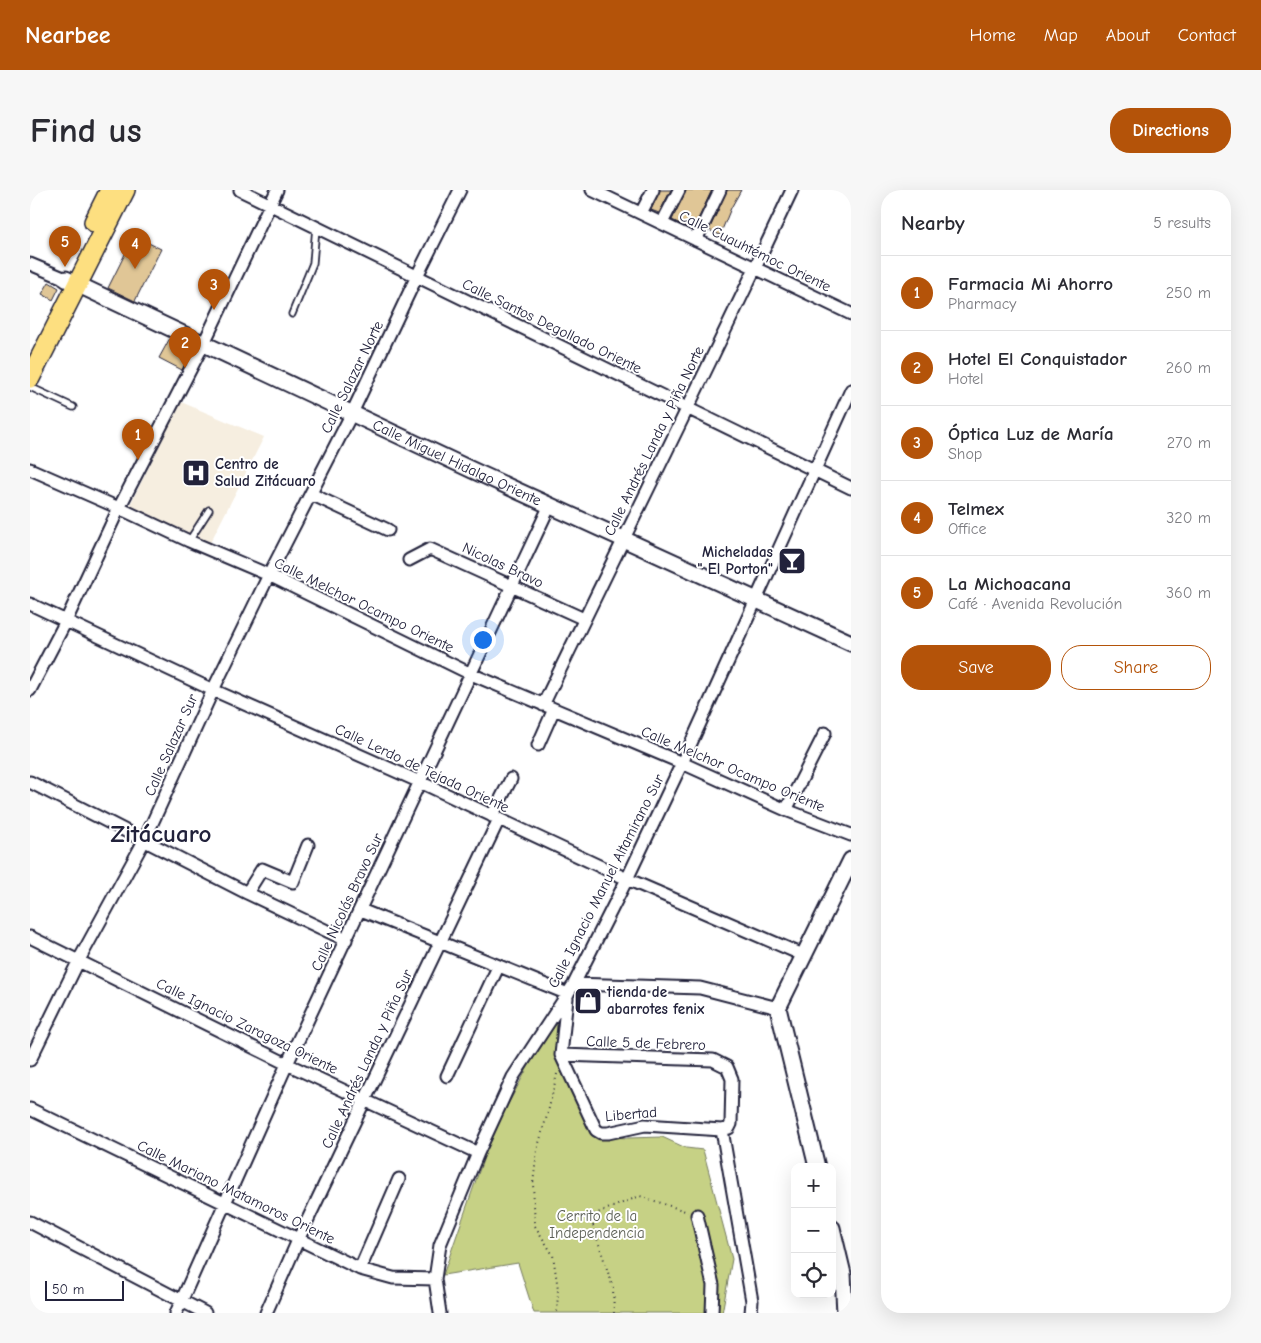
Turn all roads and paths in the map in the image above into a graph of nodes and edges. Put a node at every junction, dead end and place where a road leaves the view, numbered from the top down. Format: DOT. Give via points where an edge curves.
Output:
graph roads {
  1 [pos="110,190"];
  2 [pos="125,190"];
  3 [pos="240,190"];
  4 [pos="277,190"];
  5 [pos="460,190"];
  6 [pos="592,190"];
  7 [pos="653,190"];
  8 [pos="678,190"];
  9 [pos="720,190"];
  10 [pos="792,190"];
  11 [pos="607,193"];
  12 [pos="270,204"];
  13 [pos="641,213"];
  14 [pos="662,223"];
  15 [pos="316,227"];
  16 [pos="696,240"];
  17 [pos="30,264"];
  18 [pos="755,268"];
  19 [pos="417,276"];
  20 [pos="72,282"];
  21 [pos="292,314"];
  22 [pos="851,314"];
  23 [pos="204,343"];
  24 [pos="30,351"];
  25 [pos="30,378"];
  26 [pos="30,387"];
  27 [pos="851,390"];
  28 [pos="73,407"];
  29 [pos="686,408"];
  30 [pos="352,412"];
  31 [pos="30,469"];
  32 [pos="815,471"];
  33 [pos="851,488"];
  34 [pos="311,494"];
  35 [pos="550,505"];
  36 [pos="119,508"];
  37 [pos="209,510"];
  38 [pos="388,530"];
  39 [pos="623,538"];
  40 [pos="189,541"];
  41 [pos="409,560"];
  42 [pos="269,575"];
  43 [pos="512,586"];
  44 [pos="756,599"];
  45 [pos="30,604"];
  46 [pos="584,619"];
  47 [pos="66,621"];
  48 [pos="851,643"];
  49 [pos="471,674"];
  50 [pos="30,690"];
  51 [pos="213,690"];
  52 [pos="548,707"];
  53 [pos="825,733"];
  54 [pos="538,745"];
  55 [pos="682,763"];
  56 [pos="511,779"];
  57 [pos="30,782"];
  58 [pos="420,782"];
  59 [pos="786,810"];
  60 [pos="495,818"];
  61 [pos="851,835"];
  62 [pos="144,841"];
  63 [pos="308,845"];
  64 [pos="851,860"];
  65 [pos="627,879"];
  66 [pos="248,893"];
  67 [pos="360,910"];
  68 [pos="30,937"];
  69 [pos="346,940"];
  70 [pos="439,942"];
  71 [pos="803,955"];
  72 [pos="79,960"];
  73 [pos="498,967"];
  74 [pos="571,989"];
  75 [pos="778,1008"];
  76 [pos="561,1054"];
  77 [pos="30,1060"];
  78 [pos="287,1064"];
  79 [pos="447,1076"];
  80 [pos="365,1098"];
  81 [pos="30,1109"];
  82 [pos="727,1127"];
  83 [pos="478,1153"];
  84 [pos="816,1163"];
  85 [pos="399,1179"];
  86 [pos="225,1204"];
  87 [pos="697,1215"];
  88 [pos="30,1222"];
  89 [pos="299,1238"];
  90 [pos="836,1243"];
  91 [pos="360,1269"];
  92 [pos="435,1279"];
  93 [pos="181,1302"];
  94 [pos="176,1313"];
  95 [pos="205,1313"];
  96 [pos="266,1313"];
  97 [pos="440,1313"];
  98 [pos="557,1313"];
  99 [pos="614,1313"];
  100 [pos="712,1313"];
  101 [pos="751,1313"];
  102 [pos="845,1313"];
  1 -- 20 [label="main road"];
  2 -- 20 [label="main road"];
  3 -- 12 [label="street, Calle Santos Degollado Oriente"];
  4 -- 12 [label="street"];
  5 -- 19 [label="street, Calle Salazar Norte"];
  6 -- 11 [label="street, Calle Cuauhtémoc Oriente"];
  7 -- 13 [label="street"];
  8 -- 14 [label="street"];
  9 -- 16 [label="street"];
  10 -- 18 [label="street, Calle Andrés Landa y Piña Norte"];
  11 -- 13 [label="street, Calle Cuauhtémoc Oriente"];
  12 -- 15 [label="street, Calle Santos Degollado Oriente"];
  12 -- 23 [label="street"];
  13 -- 14 [label="street, Calle Cuauhtémoc Oriente"];
  14 -- 16 [label="street, Calle Cuauhtémoc Oriente"];
  15 -- 19 [label="street, Calle Santos Degollado Oriente"];
  15 -- 21 [label="lane" via="313,263"];
  16 -- 18 [label="street, Calle Cuauhtémoc Oriente"];
  17 -- 20 [label="street"];
  18 -- 22 [label="street, Calle Cuauhtémoc Oriente"];
  18 -- 29 [label="street, Calle Andrés Landa y Piña Norte"];
  19 -- 29 [label="street, Calle Santos Degollado Oriente"];
  19 -- 30 [label="street, Calle Salazar Norte"];
  20 -- 23 [label="street, Calle Miguel Hidalgo Oriente"];
  20 -- 24 [label="main road"];
  20 -- 25 [label="main road"];
  23 -- 30 [label="street, Calle Miguel Hidalgo Oriente"];
  23 -- 36 [label="street"];
  26 -- 28 [label="lane"];
  27 -- 32 [label="street, Calle Ignacio Manuel Altamirano Sur"];
  29 -- 32 [label="street, Calle Santos Degollado Oriente"];
  29 -- 39 [label="street, Calle Andrés Landa y Piña Norte"];
  30 -- 34 [label="street, Calle Salazar Norte"];
  30 -- 35 [label="street, Calle Miguel Hidalgo Oriente"];
  31 -- 36 [label="street, Calle Melchor Ocampo Oriente"];
  32 -- 33 [label="street, Calle Santos Degollado Oriente"];
  32 -- 44 [label="street, Calle Ignacio Manuel Altamirano Sur"];
  34 -- 38 [label="street"];
  34 -- 42 [label="street, Calle Salazar Norte"];
  35 -- 39 [label="street, Calle Miguel Hidalgo Oriente"];
  35 -- 43 [label="street, Calle Nicolás Bravo Sur"];
  36 -- 40 [label="street, Calle Melchor Ocampo Oriente"];
  36 -- 47 [label="street"];
  37 -- 40 [label="lane"];
  39 -- 44 [label="street, Calle Miguel Hidalgo Oriente"];
  39 -- 46 [label="street, Calle Andrés Landa y Piña Norte"];
  40 -- 42 [label="street, Calle Melchor Ocampo Oriente"];
  41 -- 43 [label="street, Nicolas Bravo" via="430,549"];
  42 -- 49 [label="street, Calle Melchor Ocampo Oriente"];
  42 -- 51 [label="street, Calle Salazar Sur"];
  43 -- 46 [label="street, Nicolas Bravo"];
  43 -- 49 [label="street, Calle Nicolás Bravo Sur"];
  44 -- 48 [label="street, Calle Miguel Hidalgo Oriente"];
  44 -- 55 [label="street, Calle Ignacio Manuel Altamirano Sur"];
  45 -- 47 [label="street, Calle Lerdo de Tejada Oriente"];
  46 -- 52 [label="street, Calle Andrés Landa y Piña Norte"];
  47 -- 50 [label="street"];
  47 -- 51 [label="street, Calle Lerdo de Tejada Oriente"];
  49 -- 52 [label="street, Calle Melchor Ocampo Oriente"];
  49 -- 58 [label="street, Calle Nicolás Bravo Sur"];
  51 -- 58 [label="street, Calle Lerdo de Tejada Oriente"];
  51 -- 62 [label="street, Calle Salazar Sur"];
  52 -- 54 [label="street, Calle Andrés Landa y Piña Norte"];
  52 -- 55 [label="street, Calle Melchor Ocampo Oriente"];
  53 -- 59 [label="street"];
  55 -- 59 [label="street, Calle Melchor Ocampo Oriente"];
  55 -- 65 [label="street, Calle Ignacio Manuel Altamirano Sur"];
  56 -- 60 [label="street, Calle Andrés Landa y Piña Sur"];
  57 -- 62 [label="street"];
  58 -- 60 [label="street, Calle Lerdo de Tejada Oriente"];
  58 -- 67 [label="street, Calle Nicolás Bravo Sur"];
  59 -- 61 [label="street, Calle Melchor Ocampo Oriente"];
  60 -- 65 [label="street, Calle Lerdo de Tejada Oriente"];
  60 -- 70 [label="street, Calle Andrés Landa y Piña Sur"];
  62 -- 66 [label="street"];
  62 -- 72 [label="street, Calle Salazar Sur"];
  63 -- 66 [label="street" via="293,882 262,869"];
  64 -- 71 [label="street"];
  65 -- 71 [label="street, Calle Lerdo de Tejada Oriente"];
  65 -- 74 [label="street, Calle Ignacio Manuel Altamirano Sur"];
  66 -- 69 [label="street"];
  67 -- 69 [label="street, Calle Nicolás Bravo Sur"];
  67 -- 70 [label="street"];
  68 -- 72 [label="street, Calle Ignacio Zaragoza Oriente"];
  69 -- 78 [label="street, Calle Nicolás Bravo Sur"];
  70 -- 73 [label="street"];
  70 -- 80 [label="street, Calle Andrés Landa y Piña Sur"];
  71 -- 75 [label="street"];
  72 -- 77 [label="street, Calle Salazar Sur"];
  72 -- 78 [label="street, Calle Ignacio Zaragoza Oriente"];
  73 -- 74 [label="street"];
  73 -- 79 [label="street"];
  74 -- 75 [label="street" via="700,988"];
  74 -- 76 [label="street"];
  74 -- 83 [label="street, Calle Ignacio Manuel Altamirano Sur" via="512,1077"];
  75 -- 84 [label="street"];
  76 -- 82 [label="street, Libertad" via="596,1130 601,1133 645,1125"];
  76 -- 82 [label="street, Calle 5 de Febrero" via="713,1060 727,1067 732,1079"];
  76 -- 98 [label="path" via="537,1150 533,1184 535,1226 553,1255 558,1289"];
  78 -- 80 [label="street, Calle Ignacio Zaragoza Oriente"];
  78 -- 86 [label="street, Calle Nicolás Bravo Sur"];
  80 -- 83 [label="street, Calle Ignacio Zaragoza Oriente"];
  80 -- 89 [label="street, Calle Andrés Landa y Piña Sur"];
  81 -- 86 [label="street, Calle Mariano Matamoros Oriente"];
  82 -- 101 [label="street" via="752,1301"];
  83 -- 92 [label="street, Calle Ignacio Manuel Altamirano Sur" via="440,1245"];
  85 -- 91 [label="street"];
  86 -- 89 [label="street, Calle Mariano Matamoros Oriente"];
  86 -- 93 [label="street, Calle Nicolás Bravo Sur"];
  87 -- 99 [label="path" via="640,1196 590,1216 613,1288"];
  87 -- 100 [label="street" via="713,1285"];
  88 -- 93 [label="street"];
  89 -- 91 [label="street, Calle Mariano Matamoros Oriente"];
  89 -- 96 [label="street, Calle Andrés Landa y Piña Sur"];
  90 -- 102 [label="street" via="844,1274"];
  91 -- 92 [label="street, Calle Mariano Matamoros Oriente" via="393,1278"];
  92 -- 97 [label="street, Calle Ignacio Manuel Altamirano Sur"];
  93 -- 94 [label="street, Calle Nicolás Bravo Sur"];
  93 -- 95 [label="street"];
}
